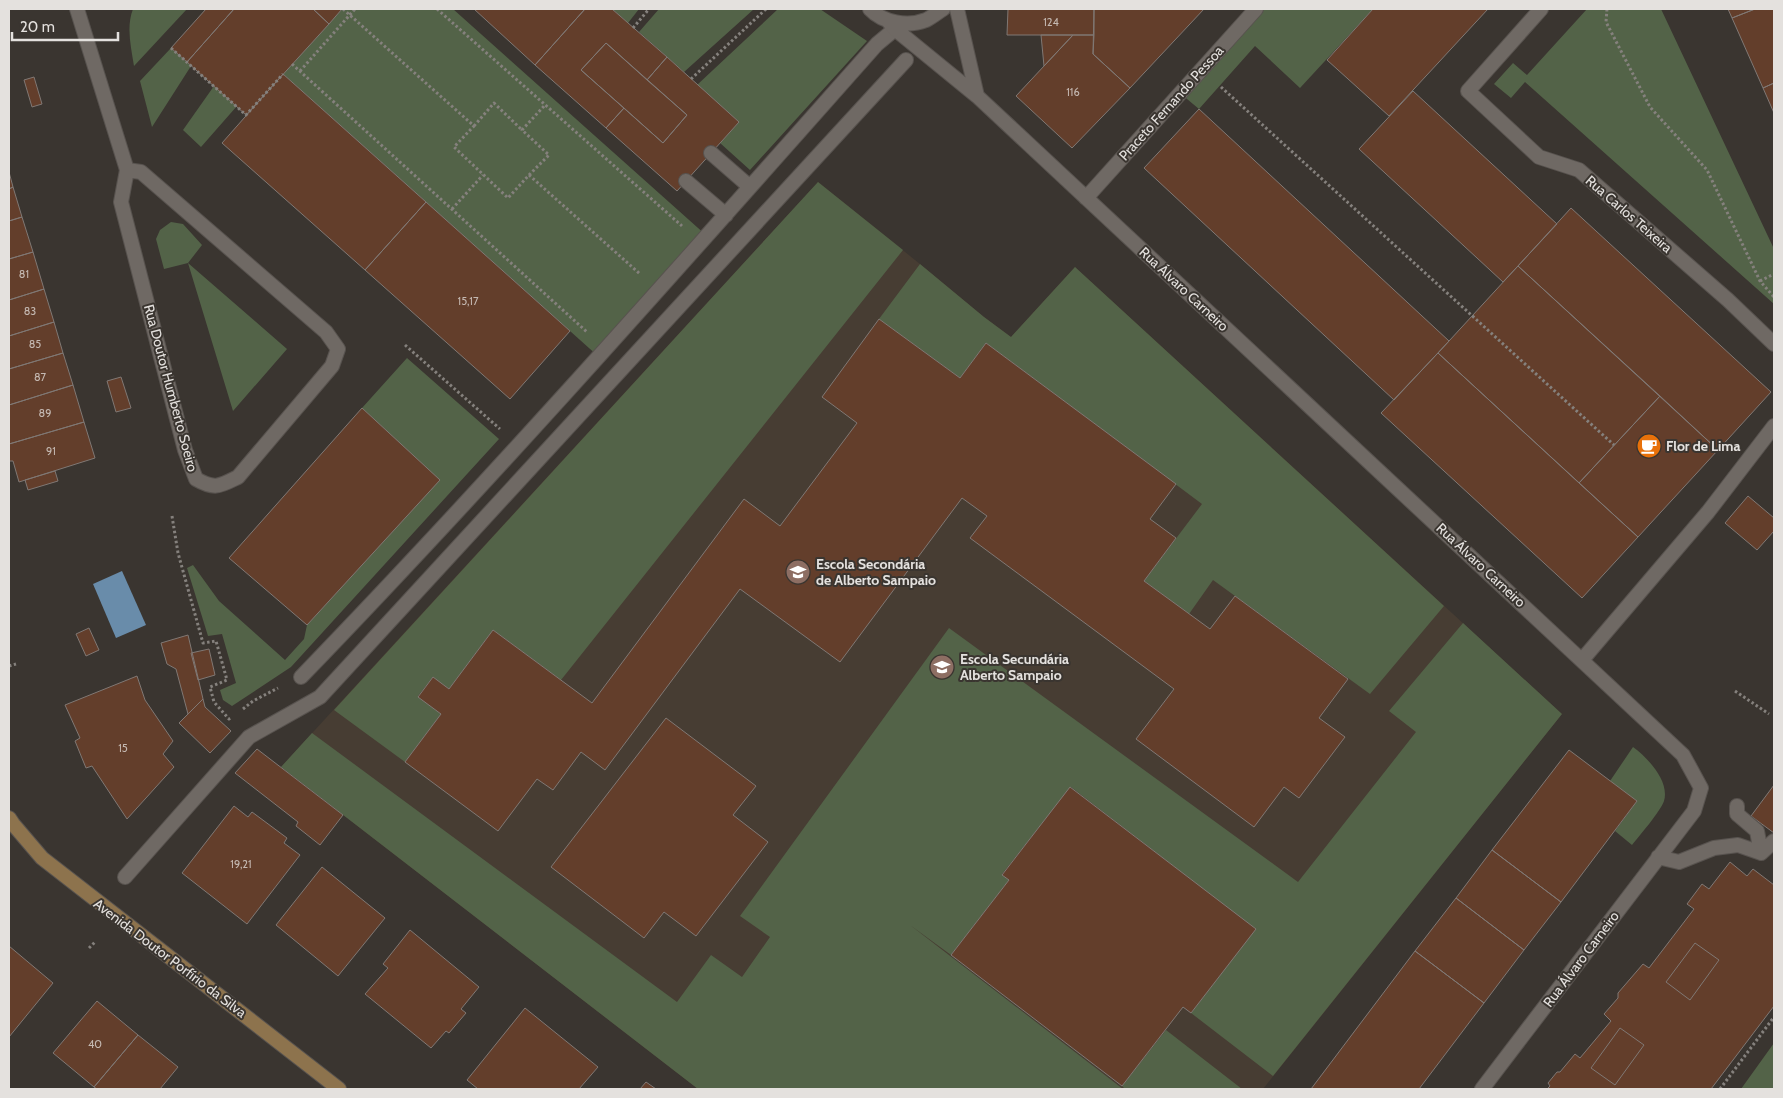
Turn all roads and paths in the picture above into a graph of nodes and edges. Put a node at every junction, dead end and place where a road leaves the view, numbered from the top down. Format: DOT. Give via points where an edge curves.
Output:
graph roads {
  1 [pos="76,9"];
  2 [pos="343,9"];
  3 [pos="355,9"];
  4 [pos="437,9"];
  5 [pos="648,9"];
  6 [pos="766,9"];
  7 [pos="870,9"];
  8 [pos="943,9"];
  9 [pos="957,9"];
  10 [pos="1256,9"];
  11 [pos="1541,9"];
  12 [pos="1608,9"];
  13 [pos="350,15"];
  14 [pos="892,25"];
  15 [pos="633,28"];
  16 [pos="171,48"];
  17 [pos="906,60"];
  18 [pos="292,64"];
  19 [pos="1201,70"];
  20 [pos="300,71"];
  21 [pos="283,74"];
  22 [pos="691,79"];
  23 [pos="977,96"];
  24 [pos="545,105"];
  25 [pos="474,126"];
  26 [pos="522,130"];
  27 [pos="711,153"];
  28 [pos="126,170"];
  29 [pos="483,175"];
  30 [pos="530,175"];
  31 [pos="686,181"];
  32 [pos="750,187"];
  33 [pos="1086,198"];
  34 [pos="452,210"];
  35 [pos="726,215"];
  36 [pos="701,243"];
  37 [pos="1774,274"];
  38 [pos="1760,281"];
  39 [pos="659,291"];
  40 [pos="1774,297"];
  41 [pos="1774,344"];
  42 [pos="404,345"];
  43 [pos="606,349"];
  44 [pos="1774,426"];
  45 [pos="518,445"];
  46 [pos="1614,445"];
  47 [pos="172,516"];
  48 [pos="1582,660"];
  49 [pos="16,664"];
  50 [pos="9,666"];
  51 [pos="301,677"];
  52 [pos="1735,691"];
  53 [pos="1769,714"];
  54 [pos="1737,806"];
  55 [pos="9,818"];
  56 [pos="1774,841"];
  57 [pos="1761,853"];
  58 [pos="1658,857"];
  59 [pos="124,877"];
  60 [pos="96,941"];
  61 [pos="89,948"];
  62 [pos="1774,1017"];
  63 [pos="339,1089"];
  64 [pos="1482,1089"];
  65 [pos="1720,1089"];
  1 -- 28 [label="street, Rua Doutor Humberto Soeiro"];
  2 -- 13 [label="path"];
  3 -- 13 [label="path"];
  4 -- 24 [label="path"];
  5 -- 15 [label="path"];
  6 -- 22 [label="path"];
  7 -- 14 [label="street, Rua Álvaro Carneiro"];
  8 -- 14 [label="street, Rua Álvaro Carneiro" via="926,20"];
  9 -- 23 [label="street"];
  10 -- 19 [label="street, Praceto Fernando Pessoa"];
  11 -- 41 [label="street, Rua Carlos Teixeira" via="1468,92 1538,157 1578,170"];
  12 -- 38 [label="path" via="1606,22 1650,107 1707,170"];
  13 -- 20 [label="path"];
  13 -- 25 [label="path"];
  14 -- 23 [label="street, Rua Álvaro Carneiro"];
  14 -- 32 [label="street"];
  16 -- 21 [label="path" via="246,115"];
  17 -- 59 [label="street" via="320,697 249,737"];
  18 -- 20 [label="path"];
  19 -- 33 [label="street, Praceto Fernando Pessoa"];
  19 -- 46 [label="path"];
  20 -- 34 [label="path"];
  23 -- 33 [label="street, Rua Álvaro Carneiro"];
  24 -- 26 [label="path"];
  24 -- 36 [label="path"];
  25 -- 26 [label="path" via="494,104"];
  25 -- 29 [label="path" via="454,147"];
  26 -- 30 [label="path" via="549,155"];
  27 -- 32 [label="street"];
  28 -- 28 [label="street, Rua Doutor Humberto Soeiro" via="121,202 185,450 196,479 208,486 221,486 238,477 332,366 338,349 326,332 141,172"];
  29 -- 30 [label="path" via="508,198"];
  29 -- 34 [label="path"];
  30 -- 39 [label="path"];
  31 -- 35 [label="street"];
  32 -- 35 [label="street"];
  33 -- 48 [label="street, Rua Álvaro Carneiro"];
  34 -- 43 [label="path"];
  35 -- 36 [label="street"];
  36 -- 39 [label="street"];
  37 -- 38 [label="path"];
  38 -- 40 [label="path"];
  39 -- 43 [label="street"];
  42 -- 45 [label="path"];
  43 -- 45 [label="street"];
  44 -- 48 [label="street" via="1708,512"];
  45 -- 51 [label="street"];
  47 -- 51 [label="path" via="178,553 203,643 216,641 227,680 210,687 214,702 229,719 253,701"];
  48 -- 58 [label="street, Rua Álvaro Carneiro" via="1683,755 1700,788 1694,811"];
  49 -- 50 [label="path"];
  52 -- 53 [label="path"];
  54 -- 57 [label="street" via="1737,814 1757,831"];
  55 -- 63 [label="main road, Avenida Doutor Porfírio da Silva" via="42,858"];
  56 -- 57 [label="street"];
  57 -- 58 [label="street" via="1738,845 1714,848 1679,862"];
  58 -- 64 [label="street, Rua Álvaro Carneiro"];
  60 -- 61 [label="path"];
  62 -- 65 [label="path"];
}
